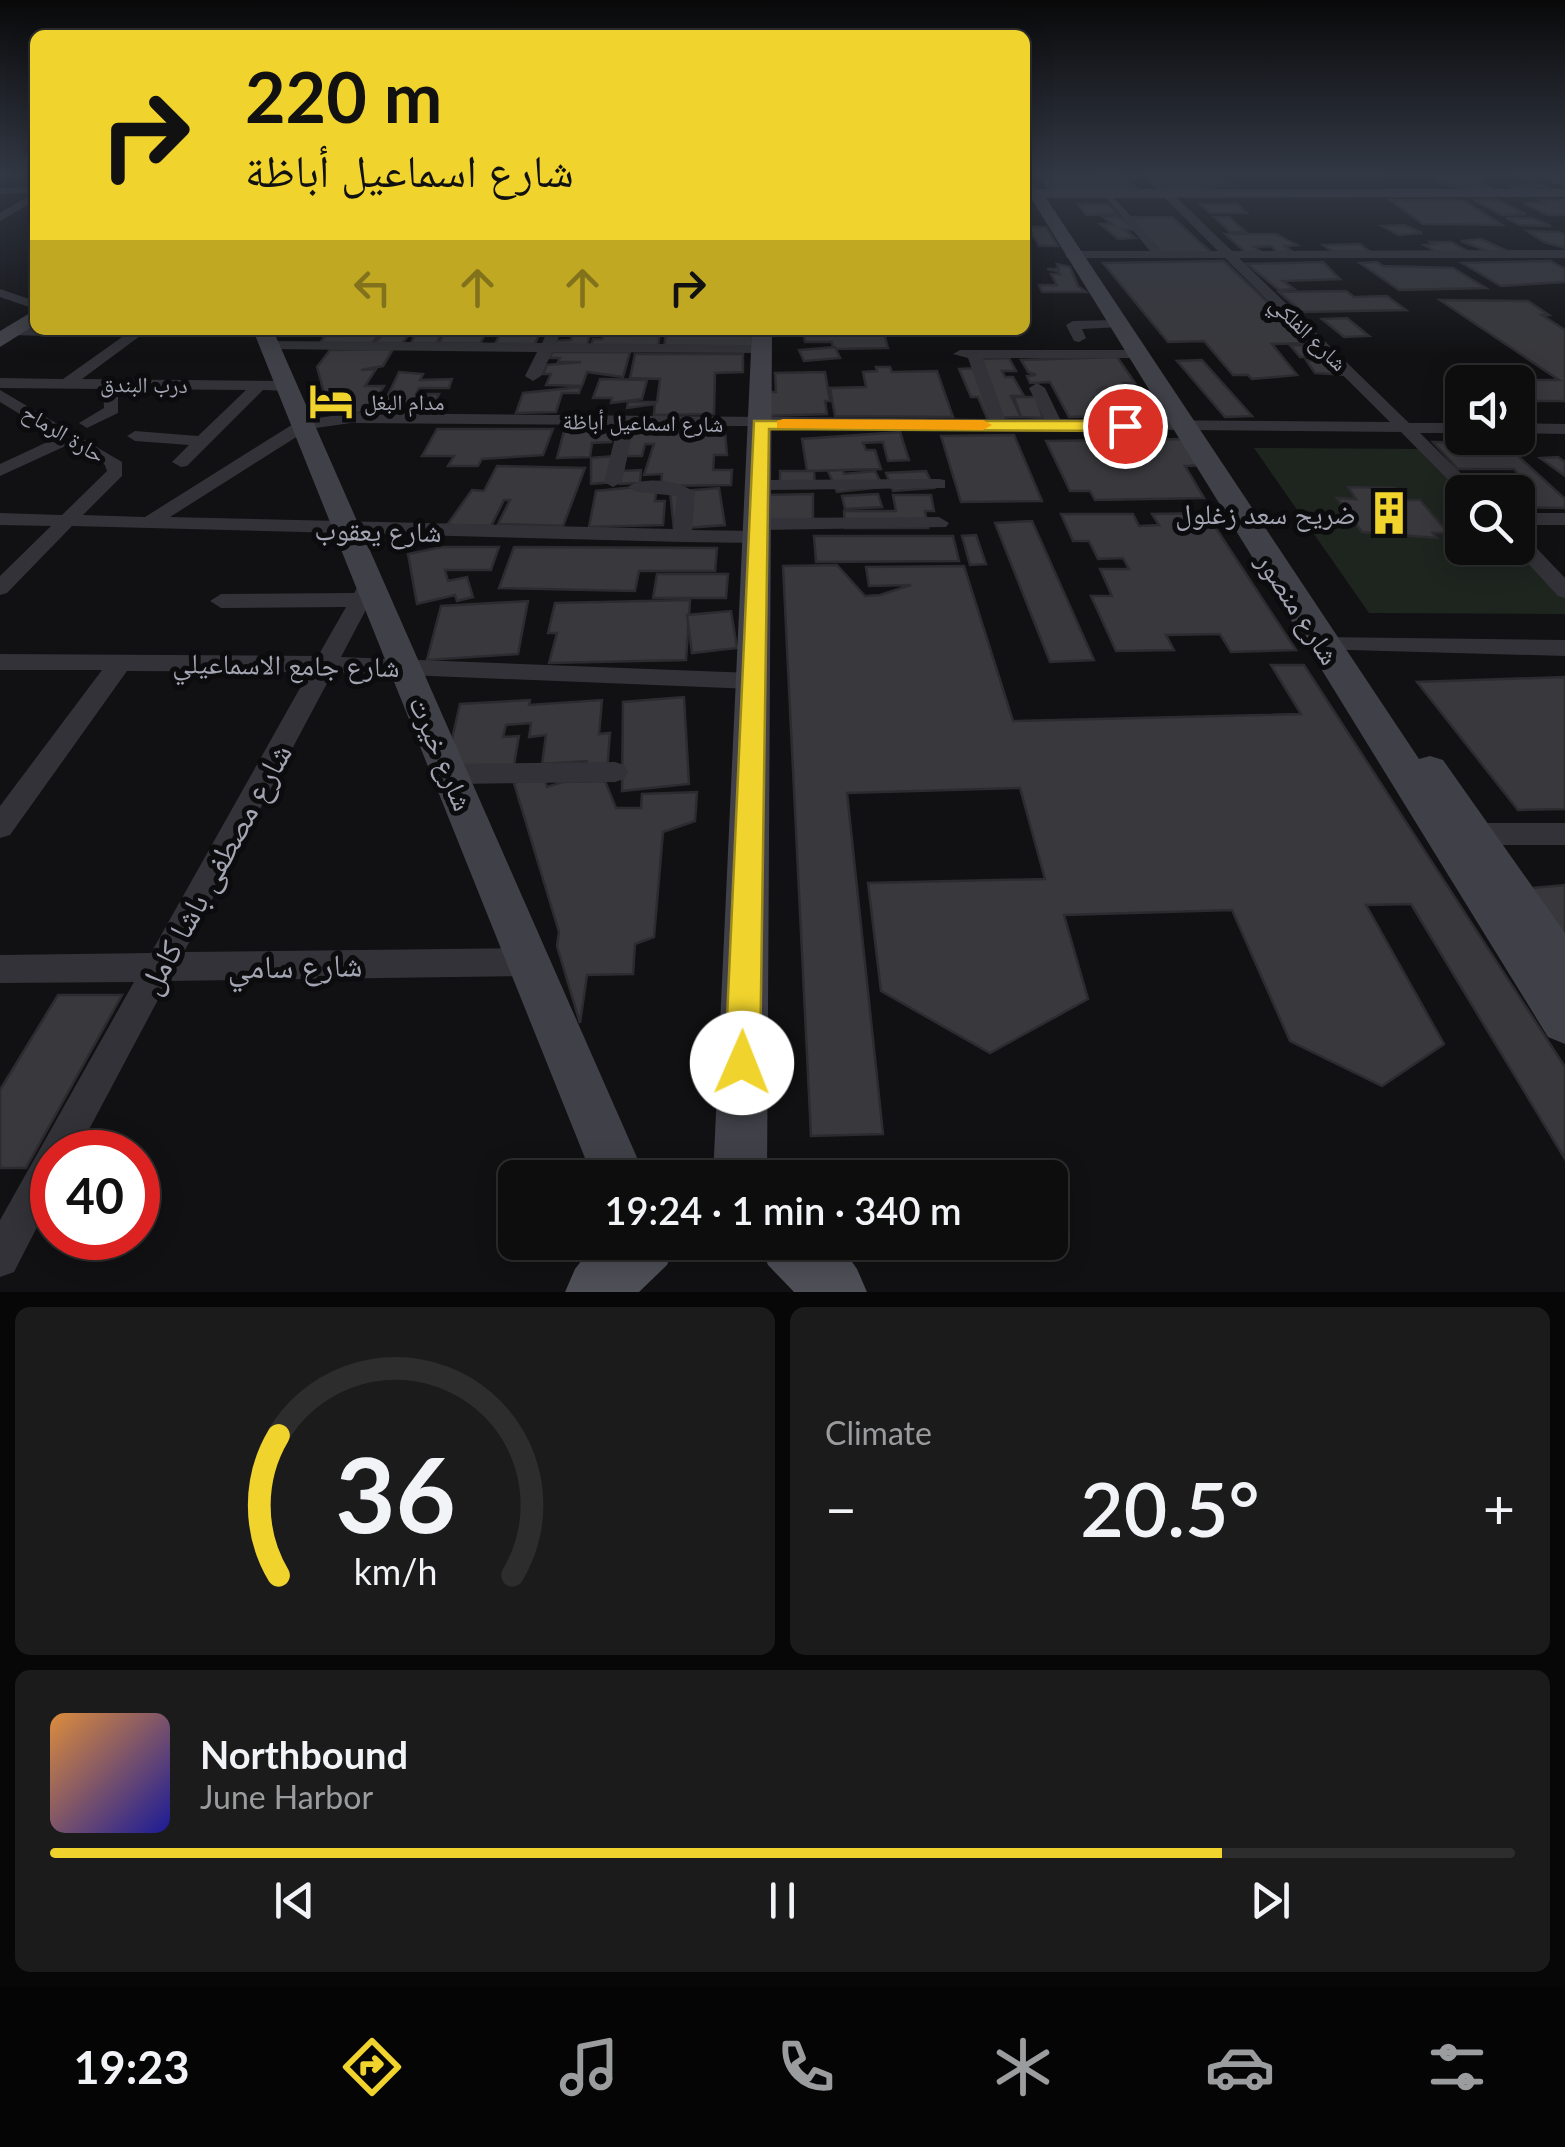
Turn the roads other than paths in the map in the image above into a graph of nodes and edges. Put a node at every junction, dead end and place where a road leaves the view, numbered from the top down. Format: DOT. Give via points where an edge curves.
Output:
graph roads {
  1 [pos="1063,234"];
  2 [pos="1142,234"];
  3 [pos="1208,234"];
  4 [pos="1467,242"];
  5 [pos="1228,254"];
  6 [pos="1485,254"];
  7 [pos="1565,254"];
  8 [pos="1076,255"];
  9 [pos="1159,255"];
  10 [pos="0,293"];
  11 [pos="30,303"];
  12 [pos="30,320"];
  13 [pos="1116,324"];
  14 [pos="48,335"];
  15 [pos="134,335"];
  16 [pos="406,335"];
  17 [pos="552,335"];
  18 [pos="673,335"];
  19 [pos="6,337"];
  20 [pos="267,338"];
  21 [pos="1079,338"];
  22 [pos="760,340"];
  23 [pos="397,346"];
  24 [pos="546,347"];
  25 [pos="670,348"];
  26 [pos="1135,354"];
  27 [pos="533,376"];
  28 [pos="0,383"];
  29 [pos="67,383"];
  30 [pos="110,384"];
  31 [pos="273,386"];
  32 [pos="1037,388"];
  33 [pos="1103,390"];
  34 [pos="0,395"];
  35 [pos="627,422"];
  36 [pos="87,423"];
  37 [pos="760,424"];
  38 [pos="304,425"];
  39 [pos="999,425"];
  40 [pos="1055,426"];
  41 [pos="1125,426"];
  42 [pos="1190,427"];
  43 [pos="1406,427"];
  44 [pos="1445,428"];
  45 [pos="1535,428"];
  46 [pos="1565,429"];
  47 [pos="135,436"];
  48 [pos="71,437"];
  49 [pos="202,442"];
  50 [pos="181,462"];
  51 [pos="0,471"];
  52 [pos="1454,475"];
  53 [pos="613,482"];
  54 [pos="939,484"];
  55 [pos="758,485"];
  56 [pos="637,487"];
  57 [pos="1535,519"];
  58 [pos="1565,519"];
  59 [pos="0,520"];
  60 [pos="68,520"];
  61 [pos="150,522"];
  62 [pos="939,522"];
  63 [pos="348,530"];
  64 [pos="756,531"];
  65 [pos="682,536"];
  66 [pos="1535,558"];
  67 [pos="0,588"];
  68 [pos="1565,591"];
  69 [pos="365,592"];
  70 [pos="221,601"];
  71 [pos="1333,644"];
  72 [pos="1565,648"];
  73 [pos="0,662"];
  74 [pos="121,662"];
  75 [pos="325,664"];
  76 [pos="405,666"];
  77 [pos="752,681"];
  78 [pos="614,772"];
  79 [pos="452,774"];
  80 [pos="0,827"];
  81 [pos="1473,834"];
  82 [pos="1565,834"];
  83 [pos="529,962"];
  84 [pos="159,968"];
  85 [pos="0,969"];
  86 [pos="1565,971"];
  87 [pos="1565,1021"];
  88 [pos="70,1130"];
  89 [pos="612,1160"];
  90 [pos="740,1160"];
  91 [pos="30,1203"];
  92 [pos="0,1258"];
  93 [pos="624,1260"];
  94 [pos="811,1260"];
  95 [pos="598,1292"];
  96 [pos="834,1292"];
  1 -- 8 [label="street, شارع منصور"];
  2 -- 9 [label="street"];
  3 -- 5 [label="street, شارع الفلكي"];
  4 -- 6 [label="street"];
  5 -- 6 [label="street"];
  5 -- 9 [label="street"];
  5 -- 43 [label="street, شارع الفلكي"];
  6 -- 7 [label="street"];
  8 -- 9 [label="street"];
  8 -- 13 [label="street, شارع منصور"];
  8 -- 42 [label="street, شارع منصور"];
  10 -- 11 [label="street"];
  12 -- 19 [label="street"];
  13 -- 21 [label="street" via="1073,325"];
  13 -- 26 [label="street, شارع منصور"];
  14 -- 19 [label="street"];
  15 -- 29 [label="street"];
  16 -- 23 [label="street"];
  17 -- 24 [label="street"];
  18 -- 25 [label="street"];
  20 -- 23 [label="street"];
  20 -- 31 [label="street, شارع خيرت"];
  22 -- 25 [label="street"];
  22 -- 37 [label="street"];
  23 -- 24 [label="street"];
  24 -- 25 [label="street"];
  24 -- 27 [label="street"];
  26 -- 39 [label="street" via="967,354"];
  26 -- 42 [label="street, شارع منصور"];
  28 -- 29 [label="street, درب البندق"];
  29 -- 30 [label="street, درب البندق"];
  30 -- 31 [label="street, درب البندق"];
  30 -- 36 [label="street" via="112,410"];
  31 -- 38 [label="street, شارع خيرت"];
  31 -- 49 [label="street"];
  32 -- 40 [label="street"];
  33 -- 41 [label="street"];
  34 -- 48 [label="street, حارة الرماح"];
  35 -- 37 [label="street, شارع اسماعيل أباظة"];
  35 -- 38 [label="street, شارع اسماعيل أباظة" via="352,418"];
  35 -- 53 [label="street"];
  37 -- 39 [label="street, شارع اسماعيل أباظة"];
  37 -- 55 [label="street"];
  38 -- 61 [label="street"];
  38 -- 63 [label="street, شارع خيرت"];
  39 -- 40 [label="street, شارع اسماعيل أباظة"];
  40 -- 41 [label="street, شارع اسماعيل أباظة"];
  41 -- 42 [label="street, شارع اسماعيل أباظة"];
  42 -- 43 [label="street, شارع اسماعيل أباظة"];
  42 -- 71 [label="street, شارع منصور"];
  43 -- 44 [label="street, شارع اسماعيل أباظة"];
  43 -- 52 [label="street, شارع الفلكي"];
  45 -- 46 [label="street"];
  47 -- 49 [label="street"];
  48 -- 51 [label="street"];
  48 -- 60 [label="street, حارة الرماح" via="113,462 116,472"];
  49 -- 50 [label="street"];
  54 -- 55 [label="street"];
  55 -- 64 [label="street"];
  56 -- 65 [label="street" via="686,493"];
  57 -- 58 [label="street"];
  59 -- 60 [label="street, شارع يعقوب"];
  60 -- 61 [label="street, شارع يعقوب"];
  60 -- 67 [label="street"];
  61 -- 63 [label="street, شارع يعقوب"];
  62 -- 64 [label="street, شارع يعقوب"];
  63 -- 65 [label="street, شارع يعقوب"];
  63 -- 69 [label="street, شارع خيرت"];
  64 -- 65 [label="street, شارع يعقوب"];
  64 -- 77 [label="street"];
  66 -- 68 [label="street"];
  69 -- 70 [label="street"];
  69 -- 75 [label="street, شارع مصطفى باشا كامل"];
  69 -- 76 [label="street, شارع خيرت"];
  71 -- 72 [label="street"];
  71 -- 81 [label="street, شارع منصور"];
  71 -- 87 [label="street, شارع منصور"];
  73 -- 74 [label="street, شارع جامع الاسماعيلي"];
  74 -- 75 [label="street, شارع جامع الاسماعيلي"];
  74 -- 80 [label="street"];
  75 -- 76 [label="street, شارع جامع الاسماعيلي"];
  75 -- 84 [label="street, شارع مصطفى باشا كامل"];
  76 -- 77 [label="street, شارع جامع الاسماعيلي"];
  76 -- 79 [label="street, شارع خيرت"];
  77 -- 90 [label="street"];
  78 -- 79 [label="street"];
  79 -- 83 [label="street, شارع خيرت"];
  81 -- 82 [label="street"];
  81 -- 86 [label="street, شارع منصور"];
  83 -- 84 [label="street, شارع سامي"];
  83 -- 89 [label="street, شارع خيرت"];
  84 -- 85 [label="street, شارع سامي"];
  84 -- 88 [label="street, شارع مصطفى باشا كامل"];
  91 -- 92 [label="street"];
  93 -- 95 [label="main road"];
  94 -- 96 [label="main road"];
}
